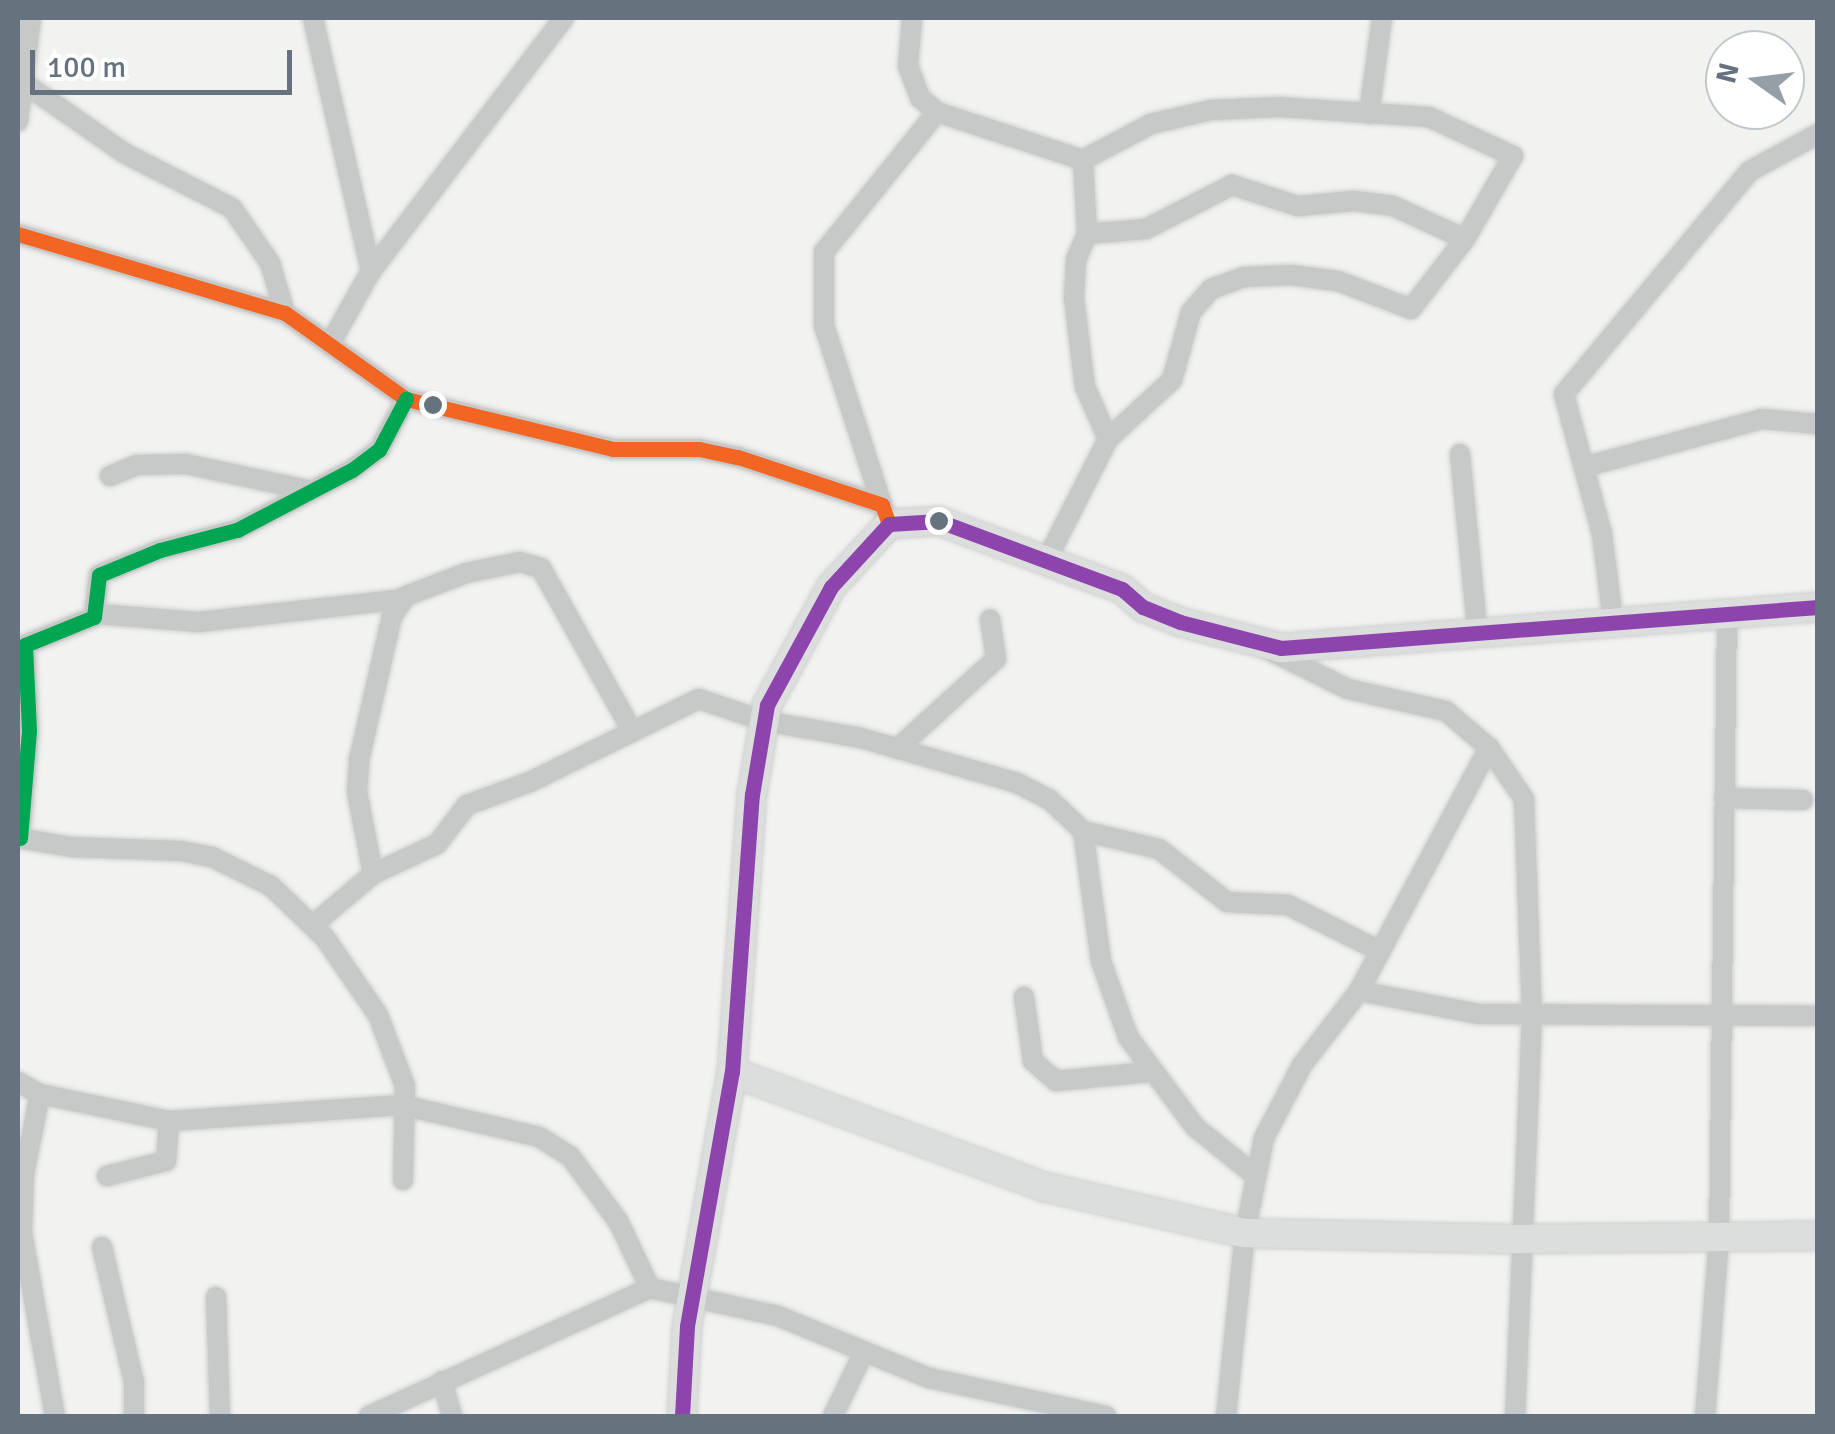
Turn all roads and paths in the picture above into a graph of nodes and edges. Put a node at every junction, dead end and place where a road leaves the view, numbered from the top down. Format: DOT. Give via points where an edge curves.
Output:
graph roads {
  1 [pos="31,18"];
  2 [pos="313,18"];
  3 [pos="564,18"];
  4 [pos="912,18"];
  5 [pos="1382,18"];
  6 [pos="20,81"];
  7 [pos="937,112"];
  8 [pos="1369,114"];
  9 [pos="18,121"];
  10 [pos="1818,134"];
  11 [pos="1083,160"];
  12 [pos="18,234"];
  13 [pos="1087,234"];
  14 [pos="1464,239"];
  15 [pos="371,271"];
  16 [pos="285,313"];
  17 [pos="331,342"];
  18 [pos="406,400"];
  19 [pos="1818,424"];
  20 [pos="1108,439"];
  21 [pos="1460,454"];
  22 [pos="1584,467"];
  23 [pos="110,476"];
  24 [pos="307,490"];
  25 [pos="885,514"];
  26 [pos="1046,561"];
  27 [pos="1818,589"];
  28 [pos="1122,590"];
  29 [pos="403,599"];
  30 [pos="1611,605"];
  31 [pos="1818,607"];
  32 [pos="1727,612"];
  33 [pos="97,614"];
  34 [pos="1476,618"];
  35 [pos="990,619"];
  36 [pos="1254,643"];
  37 [pos="764,721"];
  38 [pos="632,731"];
  39 [pos="1489,748"];
  40 [pos="897,749"];
  41 [pos="1724,798"];
  42 [pos="1803,800"];
  43 [pos="1083,831"];
  44 [pos="18,838"];
  45 [pos="374,874"];
  46 [pos="313,925"];
  47 [pos="1380,950"];
  48 [pos="1358,991"];
  49 [pos="1024,997"];
  50 [pos="1532,1014"];
  51 [pos="1818,1016"];
  52 [pos="1724,1018"];
  53 [pos="732,1072"];
  54 [pos="1150,1072"];
  55 [pos="18,1082"];
  56 [pos="40,1094"];
  57 [pos="402,1105"];
  58 [pos="169,1121"];
  59 [pos="107,1176"];
  60 [pos="1256,1176"];
  61 [pos="403,1180"];
  62 [pos="1245,1233"];
  63 [pos="1818,1236"];
  64 [pos="1719,1239"];
  65 [pos="1519,1240"];
  66 [pos="102,1247"];
  67 [pos="650,1288"];
  68 [pos="694,1296"];
  69 [pos="216,1297"];
  70 [pos="863,1354"];
  71 [pos="442,1382"];
  72 [pos="55,1416"];
  73 [pos="134,1416"];
  74 [pos="220,1416"];
  75 [pos="369,1416"];
  76 [pos="452,1416"];
  77 [pos="682,1416"];
  78 [pos="833,1416"];
  79 [pos="1106,1416"];
  80 [pos="1226,1416"];
  81 [pos="1514,1416"];
  82 [pos="1705,1416"];
  1 -- 6 [label="street"];
  2 -- 15 [label="street"];
  3 -- 15 [label="street"];
  4 -- 7 [label="street" via="908,66 920,98"];
  5 -- 8 [label="street"];
  6 -- 9 [label="street"];
  6 -- 16 [label="street" via="124,153 232,208 270,263"];
  7 -- 11 [label="street"];
  7 -- 25 [label="street" via="824,252 824,325"];
  8 -- 11 [label="street" via="1211,110 1152,124"];
  8 -- 14 [label="street" via="1440,119 1511,152"];
  10 -- 22 [label="street" via="1750,171 1568,386 1561,403"];
  11 -- 13 [label="street"];
  12 -- 16 [label="street"];
  13 -- 14 [label="street" via="1146,229 1232,185 1298,206 1393,206"];
  13 -- 20 [label="street" via="1076,260 1074,298 1085,387"];
  14 -- 20 [label="street" via="1412,309 1338,281 1290,275 1244,277 1212,289 1191,312 1168,387"];
  15 -- 17 [label="street"];
  16 -- 17 [label="street"];
  17 -- 18 [label="street"];
  18 -- 24 [label="street" via="379,450"];
  18 -- 25 [label="street" via="613,449 718,452"];
  19 -- 22 [label="street" via="1762,419"];
  20 -- 26 [label="street"];
  21 -- 34 [label="street"];
  22 -- 30 [label="street"];
  23 -- 24 [label="street" via="137,464 186,464"];
  24 -- 33 [label="street" via="237,530 160,550 100,575"];
  25 -- 26 [label="main road" via="940,521"];
  25 -- 37 [label="main road" via="806,627"];
  26 -- 28 [label="main road"];
  27 -- 30 [label="main road"];
  28 -- 34 [label="main road" via="1293,632"];
  28 -- 36 [label="main road" via="1144,607"];
  29 -- 33 [label="street" via="199,622"];
  29 -- 38 [label="street" via="466,573 520,562 541,568"];
  29 -- 45 [label="street" via="392,616 359,760 358,792"];
  30 -- 34 [label="main road"];
  31 -- 32 [label="main road"];
  32 -- 36 [label="main road" via="1312,649"];
  32 -- 41 [label="street"];
  33 -- 44 [label="street" via="22,650 29,730"];
  35 -- 40 [label="street" via="996,659"];
  36 -- 39 [label="street" via="1334,684 1446,711"];
  37 -- 38 [label="street" via="699,699"];
  37 -- 40 [label="street"];
  37 -- 53 [label="main road" via="752,795"];
  38 -- 45 [label="street" via="467,805 436,844"];
  39 -- 47 [label="street"];
  39 -- 50 [label="street" via="1518,782 1528,813"];
  40 -- 43 [label="street" via="1029,788"];
  41 -- 42 [label="street"];
  41 -- 52 [label="street"];
  43 -- 47 [label="street" via="1159,850 1227,902 1288,905"];
  43 -- 54 [label="street" via="1101,961 1128,1038"];
  44 -- 46 [label="street" via="212,857 252,874"];
  45 -- 46 [label="street"];
  46 -- 57 [label="street" via="378,1015 399,1063"];
  47 -- 48 [label="street"];
  48 -- 50 [label="street" via="1452,1012"];
  48 -- 60 [label="street" via="1281,1099"];
  49 -- 54 [label="street" via="1033,1062 1056,1081"];
  50 -- 52 [label="street"];
  50 -- 65 [label="street"];
  51 -- 52 [label="street"];
  52 -- 64 [label="street"];
  53 -- 62 [label="main road" via="1045,1188"];
  53 -- 68 [label="main road"];
  54 -- 60 [label="street" via="1195,1127"];
  55 -- 56 [label="street"];
  56 -- 58 [label="street"];
  56 -- 72 [label="street" via="24,1174 22,1233"];
  57 -- 58 [label="street"];
  57 -- 61 [label="street"];
  57 -- 67 [label="street" via="559,1145 618,1222"];
  58 -- 59 [label="street" via="166,1161"];
  60 -- 62 [label="street"];
  62 -- 65 [label="main road"];
  62 -- 80 [label="street"];
  63 -- 64 [label="main road"];
  64 -- 65 [label="main road"];
  64 -- 82 [label="street"];
  65 -- 81 [label="street"];
  66 -- 73 [label="street" via="134,1382"];
  67 -- 68 [label="street"];
  67 -- 71 [label="street"];
  68 -- 70 [label="street" via="778,1316"];
  68 -- 77 [label="main road"];
  69 -- 74 [label="street"];
  70 -- 78 [label="street"];
  70 -- 79 [label="street" via="929,1378"];
  71 -- 75 [label="street"];
  71 -- 76 [label="street"];
}
